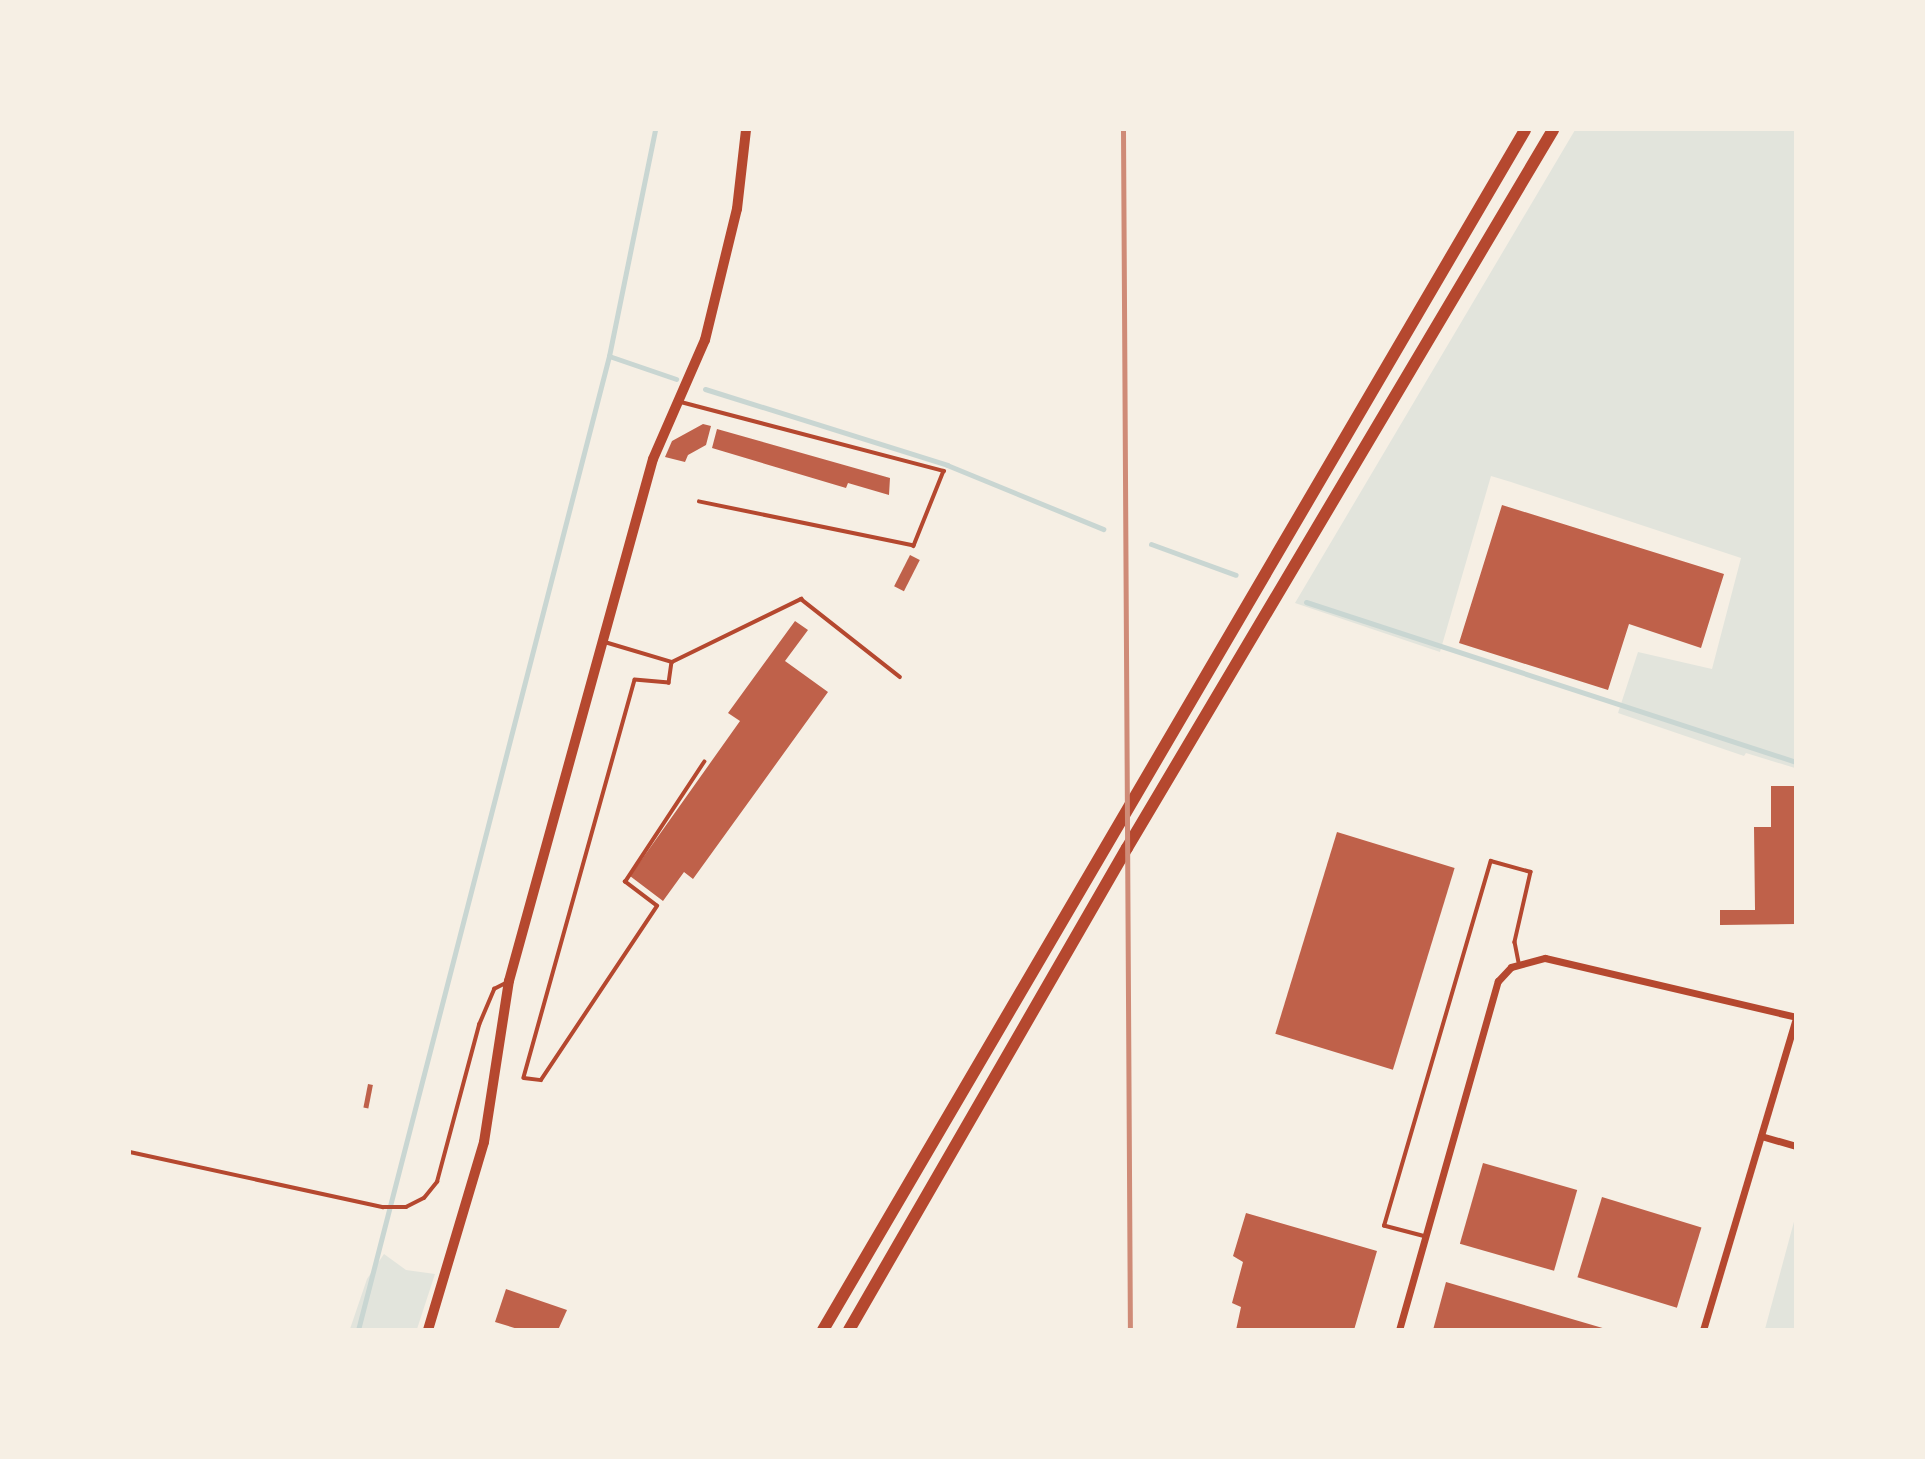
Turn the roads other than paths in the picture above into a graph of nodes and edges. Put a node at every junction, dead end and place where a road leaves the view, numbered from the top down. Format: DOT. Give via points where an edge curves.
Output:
graph roads {
  1 [pos="746,130"];
  2 [pos="1525,130"];
  3 [pos="1553,130"];
  4 [pos="678,401"];
  5 [pos="699,502"];
  6 [pos="603,642"];
  7 [pos="672,662"];
  8 [pos="900,677"];
  9 [pos="704,762"];
  10 [pos="1519,962"];
  11 [pos="509,981"];
  12 [pos="1796,1018"];
  13 [pos="1761,1136"];
  14 [pos="1796,1146"];
  15 [pos="130,1152"];
  16 [pos="1426,1237"];
  17 [pos="428,1329"];
  18 [pos="823,1329"];
  19 [pos="849,1329"];
  20 [pos="1399,1329"];
  21 [pos="1703,1329"];
  1 -- 4 [label="street" via="737,209 705,340"];
  2 -- 18 [label="highway"];
  3 -- 19 [label="highway" via="1111,875"];
  4 -- 5 [label="lane" via="944,471 914,546"];
  4 -- 6 [label="street" via="653,459"];
  6 -- 7 [label="lane"];
  6 -- 11 [label="street"];
  7 -- 8 [label="lane" via="801,599"];
  7 -- 9 [label="lane" via="669,683 635,680 524,1077 541,1080 657,906 625,882"];
  10 -- 12 [label="street" via="1545,958"];
  10 -- 16 [label="street" via="1499,981"];
  10 -- 16 [label="lane" via="1515,942 1531,872 1491,861 1384,1226"];
  11 -- 15 [label="lane" via="494,989 479,1025 437,1182 424,1198 406,1207 383,1206"];
  11 -- 17 [label="street" via="484,1142"];
  12 -- 13 [label="street"];
  13 -- 14 [label="street"];
  13 -- 21 [label="street"];
  16 -- 20 [label="street"];
}
